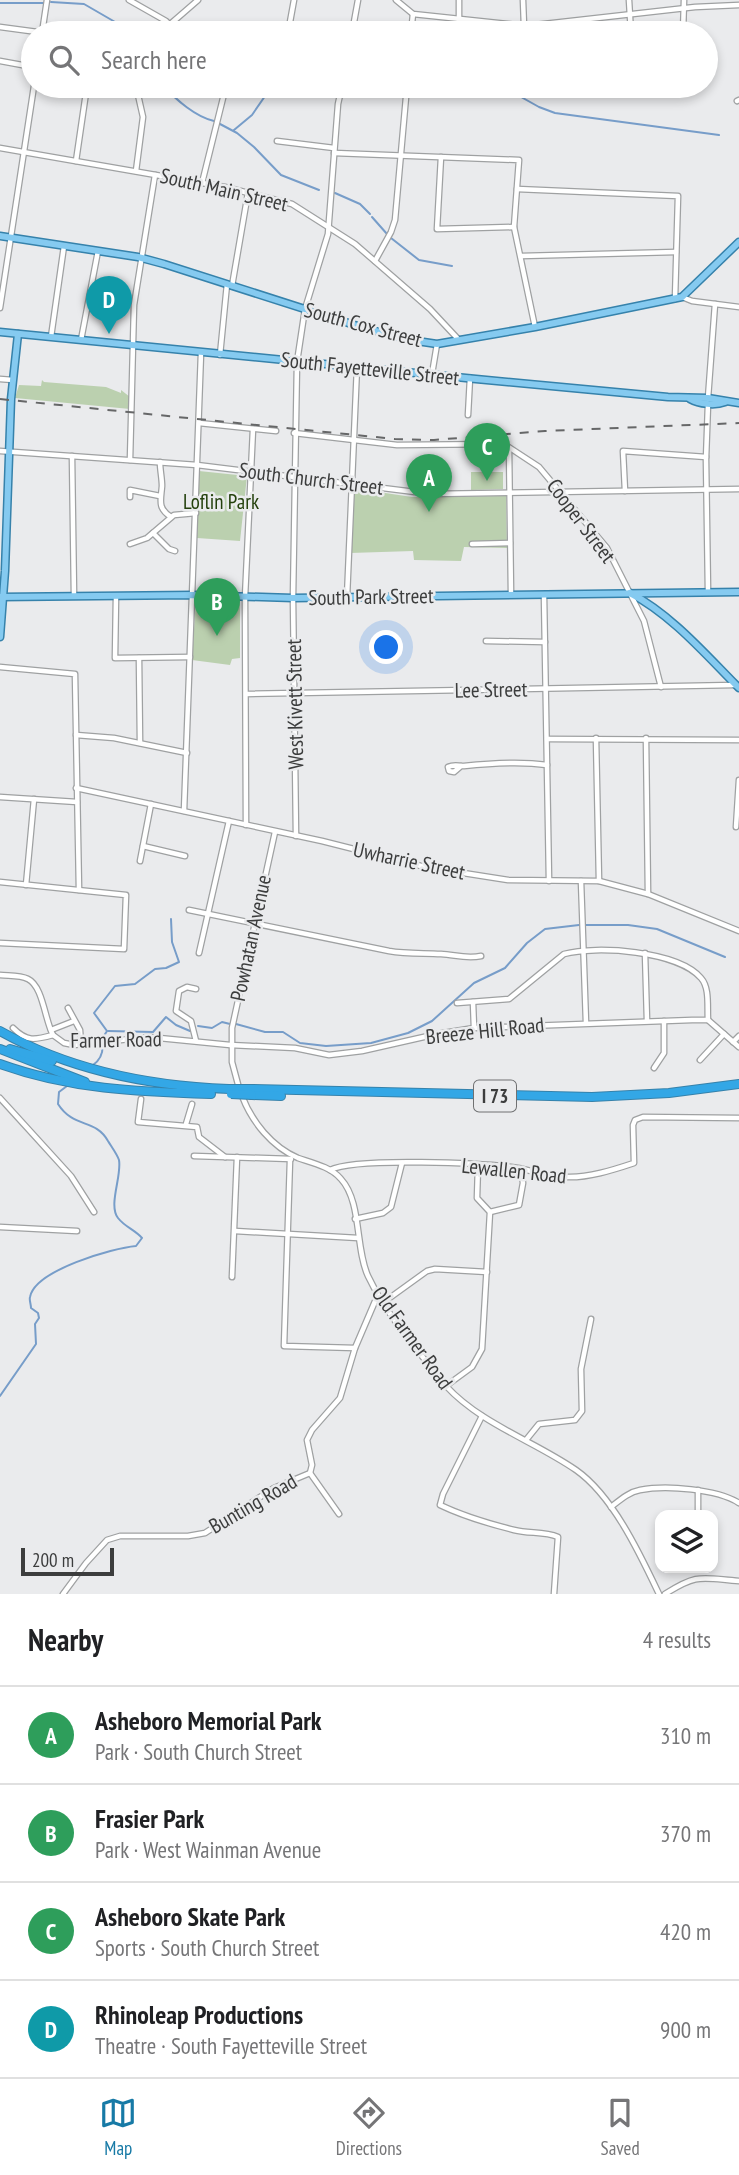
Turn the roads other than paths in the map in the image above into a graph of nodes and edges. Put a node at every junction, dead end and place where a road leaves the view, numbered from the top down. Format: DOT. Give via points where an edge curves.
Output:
graph roads {
  1 [pos="47,0"];
  2 [pos="130,0"];
  3 [pos="198,0"];
  4 [pos="294,0"];
  5 [pos="358,0"];
  6 [pos="396,0"];
  7 [pos="459,0"];
  8 [pos="523,0"];
  9 [pos="629,0"];
  10 [pos="684,0"];
  11 [pos="739,5"];
  12 [pos="684,8"];
  13 [pos="413,14"];
  14 [pos="630,14"];
  15 [pos="459,19"];
  16 [pos="44,21"];
  17 [pos="165,21"];
  18 [pos="174,21"];
  19 [pos="290,21"];
  20 [pos="354,21"];
  21 [pos="412,21"];
  22 [pos="478,21"];
  23 [pos="524,21"];
  24 [pos="568,21"];
  25 [pos="630,21"];
  26 [pos="683,21"];
  27 [pos="0,27"];
  28 [pos="21,30"];
  29 [pos="0,61"];
  30 [pos="21,65"];
  31 [pos="32,98"];
  32 [pos="86,98"];
  33 [pos="139,98"];
  34 [pos="223,98"];
  35 [pos="339,98"];
  36 [pos="406,98"];
  37 [pos="277,141"];
  38 [pos="0,148"];
  39 [pos="334,151"];
  40 [pos="24,152"];
  41 [pos="401,156"];
  42 [pos="441,157"];
  43 [pos="76,161"];
  44 [pos="136,171"];
  45 [pos="155,175"];
  46 [pos="202,183"];
  47 [pos="517,189"];
  48 [pos="248,193"];
  49 [pos="328,225"];
  50 [pos="514,227"];
  51 [pos="0,236"];
  52 [pos="10,238"];
  53 [pos="739,242"];
  54 [pos="64,246"];
  55 [pos="98,251"];
  56 [pos="676,252"];
  57 [pos="521,256"];
  58 [pos="141,258"];
  59 [pos="374,261"];
  60 [pos="230,285"];
  61 [pos="679,298"];
  62 [pos="715,304"];
  63 [pos="0,307"];
  64 [pos="739,307"];
  65 [pos="305,309"];
  66 [pos="535,327"];
  67 [pos="0,332"];
  68 [pos="18,334"];
  69 [pos="51,338"];
  70 [pos="81,340"];
  71 [pos="460,341"];
  72 [pos="437,344"];
  73 [pos="133,346"];
  74 [pos="201,353"];
  75 [pos="220,355"];
  76 [pos="297,362"];
  77 [pos="356,367"];
  78 [pos="432,374"];
  79 [pos="0,379"];
  80 [pos="470,379"];
  81 [pos="14,380"];
  82 [pos="708,401"];
  83 [pos="739,403"];
  84 [pos="468,415"];
  85 [pos="199,423"];
  86 [pos="253,429"];
  87 [pos="276,431"];
  88 [pos="294,433"];
  89 [pos="353,440"];
  90 [pos="509,447"];
  91 [pos="0,451"];
  92 [pos="10,452"];
  93 [pos="72,456"];
  94 [pos="706,457"];
  95 [pos="130,460"];
  96 [pos="160,462"];
  97 [pos="197,465"];
  98 [pos="251,472"];
  99 [pos="294,478"];
  100 [pos="351,485"];
  101 [pos="739,489"];
  102 [pos="706,490"];
  103 [pos="625,491"];
  104 [pos="561,492"];
  105 [pos="130,493"];
  106 [pos="510,493"];
  107 [pos="160,496"];
  108 [pos="195,513"];
  109 [pos="171,517"];
  110 [pos="4,531"];
  111 [pos="153,533"];
  112 [pos="510,543"];
  113 [pos="130,544"];
  114 [pos="472,544"];
  115 [pos="175,551"];
  116 [pos="708,592"];
  117 [pos="739,592"];
  118 [pos="629,593"];
  119 [pos="511,594"];
  120 [pos="544,594"];
  121 [pos="192,595"];
  122 [pos="74,596"];
  123 [pos="116,596"];
  124 [pos="2,597"];
  125 [pos="245,597"];
  126 [pos="347,597"];
  127 [pos="293,598"];
  128 [pos="0,637"];
  129 [pos="486,641"];
  130 [pos="545,642"];
  131 [pos="190,657"];
  132 [pos="139,658"];
  133 [pos="0,667"];
  134 [pos="661,687"];
  135 [pos="738,687"];
  136 [pos="546,690"];
  137 [pos="294,693"];
  138 [pos="246,694"];
  139 [pos="76,735"];
  140 [pos="596,738"];
  141 [pos="646,738"];
  142 [pos="547,739"];
  143 [pos="739,740"];
  144 [pos="140,743"];
  145 [pos="187,753"];
  146 [pos="547,765"];
  147 [pos="461,766"];
  148 [pos="739,780"];
  149 [pos="76,788"];
  150 [pos="0,797"];
  151 [pos="34,799"];
  152 [pos="77,802"];
  153 [pos="151,804"];
  154 [pos="184,811"];
  155 [pos="229,821"];
  156 [pos="246,825"];
  157 [pos="736,827"];
  158 [pos="275,832"];
  159 [pos="296,836"];
  160 [pos="143,846"];
  161 [pos="185,856"];
  162 [pos="140,861"];
  163 [pos="549,881"];
  164 [pos="581,881"];
  165 [pos="599,881"];
  166 [pos="0,882"];
  167 [pos="26,885"];
  168 [pos="79,890"];
  169 [pos="648,894"];
  170 [pos="189,910"];
  171 [pos="207,914"];
  172 [pos="254,925"];
  173 [pos="739,931"];
  174 [pos="0,943"];
  175 [pos="584,951"];
  176 [pos="199,953"];
  177 [pos="645,953"];
  178 [pos="481,956"];
  179 [pos="0,975"];
  180 [pos="196,989"];
  181 [pos="472,1002"];
  182 [pos="457,1003"];
  183 [pos="68,1008"];
  184 [pos="708,1020"];
  185 [pos="74,1021"];
  186 [pos="648,1021"];
  187 [pos="664,1021"];
  188 [pos="586,1023"];
  189 [pos="13,1028"];
  190 [pos="474,1028"];
  191 [pos="0,1031"];
  192 [pos="52,1033"];
  193 [pos="724,1034"];
  194 [pos="739,1036"];
  195 [pos="196,1041"];
  196 [pos="733,1042"];
  197 [pos="81,1044"];
  198 [pos="230,1045"];
  199 [pos="0,1047"];
  200 [pos="739,1047"];
  201 [pos="700,1060"];
  202 [pos="0,1065"];
  203 [pos="654,1068"];
  204 [pos="109,1075"];
  205 [pos="739,1086"];
  206 [pos="127,1091"];
  207 [pos="230,1092"];
  208 [pos="0,1098"];
  209 [pos="141,1099"];
  210 [pos="192,1104"];
  211 [pos="739,1118"];
  212 [pos="187,1124"];
  213 [pos="194,1156"];
  214 [pos="225,1157"];
  215 [pos="237,1157"];
  216 [pos="292,1158"];
  217 [pos="402,1163"];
  218 [pos="478,1166"];
  219 [pos="521,1169"];
  220 [pos="330,1170"];
  221 [pos="94,1212"];
  222 [pos="490,1212"];
  223 [pos="355,1219"];
  224 [pos="0,1227"];
  225 [pos="77,1231"];
  226 [pos="235,1231"];
  227 [pos="288,1234"];
  228 [pos="358,1238"];
  229 [pos="487,1272"];
  230 [pos="232,1277"];
  231 [pos="376,1291"];
  232 [pos="384,1302"];
  233 [pos="591,1319"];
  234 [pos="355,1348"];
  235 [pos="446,1386"];
  236 [pos="482,1416"];
  237 [pos="526,1440"];
  238 [pos="310,1473"];
  239 [pos="698,1490"];
  240 [pos="739,1503"];
  241 [pos="611,1507"];
  242 [pos="698,1510"];
  243 [pos="339,1514"];
  244 [pos="739,1581"];
  245 [pos="64,1594"];
  246 [pos="554,1594"];
  247 [pos="662,1594"];
  1 -- 16 [label="street"];
  2 -- 17 [label="street"];
  3 -- 18 [label="street"];
  4 -- 19 [label="street"];
  5 -- 20 [label="street"];
  6 -- 13 [label="street"];
  7 -- 15 [label="street"];
  8 -- 23 [label="street"];
  9 -- 14 [label="street"];
  10 -- 12 [label="street"];
  11 -- 12 [label="street"];
  12 -- 14 [label="street"];
  12 -- 26 [label="street"];
  13 -- 15 [label="street"];
  13 -- 21 [label="street"];
  14 -- 24 [label="street"];
  14 -- 25 [label="street"];
  15 -- 22 [label="street"];
  27 -- 28 [label="street"];
  29 -- 30 [label="street"];
  31 -- 40 [label="street"];
  32 -- 43 [label="street"];
  33 -- 44 [label="street" via="143,117"];
  34 -- 46 [label="street"];
  35 -- 39 [label="street, West Kivett Street"];
  36 -- 41 [label="street"];
  37 -- 39 [label="street"];
  38 -- 40 [label="street, South Main Street"];
  39 -- 41 [label="street"];
  39 -- 49 [label="street, West Kivett Street"];
  40 -- 43 [label="street, South Main Street"];
  40 -- 52 [label="street"];
  41 -- 42 [label="street"];
  41 -- 59 [label="street" via="394,226"];
  42 -- 47 [label="street" via="519,160"];
  42 -- 50 [label="street" via="437,229"];
  43 -- 44 [label="street, South Main Street"];
  44 -- 45 [label="street, South Main Street"];
  45 -- 46 [label="street, South Main Street"];
  45 -- 58 [label="street"];
  46 -- 48 [label="street, South Main Street"];
  47 -- 50 [label="street"];
  47 -- 56 [label="street" via="678,196"];
  48 -- 49 [label="street, South Main Street" via="292,204"];
  48 -- 60 [label="street"];
  49 -- 59 [label="street, South Main Street"];
  49 -- 65 [label="street, West Kivett Street"];
  50 -- 57 [label="street"];
  51 -- 52 [label="main road, South Cox Street"];
  52 -- 54 [label="main road, South Cox Street"];
  52 -- 63 [label="street"];
  53 -- 61 [label="main road"];
  54 -- 55 [label="main road, South Cox Street"];
  54 -- 69 [label="street"];
  55 -- 58 [label="main road, South Cox Street"];
  55 -- 70 [label="street"];
  56 -- 57 [label="street"];
  56 -- 61 [label="street"];
  57 -- 66 [label="street"];
  58 -- 60 [label="main road, South Cox Street"];
  58 -- 73 [label="street"];
  59 -- 71 [label="street, South Main Street"];
  60 -- 65 [label="main road, South Cox Street"];
  60 -- 75 [label="street"];
  61 -- 62 [label="street"];
  61 -- 66 [label="main road, South Cox Street"];
  62 -- 64 [label="street"];
  62 -- 82 [label="street"];
  65 -- 72 [label="main road, South Cox Street"];
  65 -- 76 [label="street, West Kivett Street"];
  66 -- 71 [label="main road, South Cox Street"];
  67 -- 68 [label="main road, South Fayetteville Street"];
  68 -- 69 [label="main road, South Fayetteville Street"];
  68 -- 81 [label="main road"];
  69 -- 70 [label="main road, South Fayetteville Street"];
  70 -- 73 [label="main road, South Fayetteville Street"];
  71 -- 72 [label="main road, South Cox Street"];
  72 -- 78 [label="street"];
  73 -- 74 [label="main road, South Fayetteville Street"];
  73 -- 95 [label="street"];
  74 -- 75 [label="main road, South Fayetteville Street"];
  74 -- 85 [label="street"];
  75 -- 76 [label="main road, South Fayetteville Street"];
  76 -- 77 [label="main road, South Fayetteville Street"];
  76 -- 88 [label="street, West Kivett Street"];
  77 -- 78 [label="main road, South Fayetteville Street"];
  77 -- 89 [label="street"];
  78 -- 80 [label="main road, South Fayetteville Street"];
  79 -- 81 [label="street"];
  80 -- 82 [label="main road, South Fayetteville Street"];
  80 -- 84 [label="street"];
  81 -- 92 [label="main road"];
  82 -- 83 [label="main road, South Fayetteville Street"];
  82 -- 94 [label="street"];
  85 -- 86 [label="street"];
  85 -- 97 [label="street"];
  86 -- 87 [label="street"];
  86 -- 98 [label="street"];
  88 -- 89 [label="street"];
  88 -- 99 [label="street, West Kivett Street"];
  89 -- 90 [label="street"];
  89 -- 100 [label="street"];
  90 -- 104 [label="street, Cooper Street" via="539,467"];
  90 -- 106 [label="street"];
  91 -- 92 [label="street, South Church Street"];
  92 -- 93 [label="street, South Church Street"];
  92 -- 110 [label="main road"];
  93 -- 95 [label="street, South Church Street"];
  93 -- 122 [label="street"];
  94 -- 102 [label="street"];
  94 -- 103 [label="street" via="623,451"];
  95 -- 96 [label="street, South Church Street"];
  96 -- 97 [label="street, South Church Street"];
  96 -- 107 [label="street"];
  97 -- 98 [label="street, South Church Street"];
  97 -- 108 [label="street"];
  98 -- 99 [label="street, South Church Street"];
  98 -- 125 [label="street"];
  99 -- 100 [label="street, South Church Street"];
  99 -- 127 [label="street, West Kivett Street"];
  100 -- 106 [label="street, South Church Street" via="429,494"];
  100 -- 126 [label="street"];
  101 -- 102 [label="street, South Church Street"];
  102 -- 103 [label="street, South Church Street"];
  102 -- 116 [label="street"];
  103 -- 104 [label="street, South Church Street"];
  104 -- 106 [label="street, South Church Street"];
  104 -- 118 [label="street, Cooper Street" via="607,548"];
  105 -- 107 [label="street"];
  106 -- 112 [label="street"];
  107 -- 109 [label="street" via="161,508"];
  108 -- 109 [label="street"];
  108 -- 121 [label="street"];
  109 -- 111 [label="street"];
  110 -- 124 [label="main road"];
  111 -- 113 [label="street"];
  111 -- 115 [label="street"];
  112 -- 114 [label="street"];
  112 -- 119 [label="street"];
  116 -- 117 [label="main road, South Park Street"];
  116 -- 118 [label="main road, South Park Street"];
  118 -- 120 [label="main road, South Park Street"];
  118 -- 134 [label="street, Cooper Street" via="648,633"];
  118 -- 135 [label="main road" via="674,625"];
  119 -- 120 [label="main road, South Park Street"];
  119 -- 126 [label="main road, South Park Street"];
  120 -- 130 [label="street"];
  121 -- 123 [label="main road, South Park Street"];
  121 -- 125 [label="main road, South Park Street"];
  121 -- 131 [label="street"];
  122 -- 123 [label="main road, South Park Street"];
  122 -- 124 [label="main road, South Park Street"];
  123 -- 132 [label="street" via="115,658"];
  124 -- 128 [label="main road"];
  125 -- 127 [label="main road, South Park Street"];
  125 -- 138 [label="street"];
  126 -- 127 [label="main road, South Park Street"];
  127 -- 137 [label="street, West Kivett Street"];
  129 -- 130 [label="street"];
  130 -- 136 [label="street"];
  131 -- 132 [label="street"];
  131 -- 145 [label="street"];
  132 -- 144 [label="street"];
  133 -- 139 [label="street" via="75,674"];
  134 -- 135 [label="street, Lee Street"];
  134 -- 136 [label="street, Lee Street"];
  136 -- 137 [label="street, Lee Street"];
  136 -- 142 [label="street"];
  137 -- 138 [label="street, Lee Street"];
  137 -- 159 [label="street, West Kivett Street"];
  138 -- 156 [label="street"];
  139 -- 144 [label="street"];
  139 -- 149 [label="street"];
  140 -- 141 [label="street"];
  140 -- 142 [label="street"];
  140 -- 165 [label="street"];
  141 -- 143 [label="street"];
  141 -- 169 [label="street"];
  142 -- 146 [label="street"];
  144 -- 145 [label="street"];
  145 -- 154 [label="street"];
  146 -- 147 [label="street" via="490,762"];
  146 -- 163 [label="street"];
  148 -- 157 [label="street"];
  149 -- 152 [label="street"];
  149 -- 153 [label="street, Uwharrie Street"];
  150 -- 151 [label="street"];
  151 -- 152 [label="street"];
  151 -- 167 [label="street"];
  152 -- 168 [label="street"];
  153 -- 154 [label="street, Uwharrie Street"];
  153 -- 160 [label="street"];
  154 -- 155 [label="street, Uwharrie Street"];
  155 -- 156 [label="street, Uwharrie Street"];
  155 -- 171 [label="street"];
  156 -- 158 [label="street, Uwharrie Street"];
  158 -- 159 [label="street, Uwharrie Street"];
  158 -- 172 [label="street, Powhatan Avenue"];
  159 -- 163 [label="street, Uwharrie Street" via="425,867 508,880"];
  160 -- 161 [label="street"];
  160 -- 162 [label="street"];
  163 -- 164 [label="street, Uwharrie Street"];
  164 -- 165 [label="street, Uwharrie Street"];
  164 -- 175 [label="street"];
  165 -- 169 [label="street, Uwharrie Street"];
  166 -- 167 [label="street"];
  167 -- 168 [label="street"];
  168 -- 174 [label="street" via="126,895 124,949"];
  169 -- 173 [label="street, Uwharrie Street"];
  170 -- 171 [label="street"];
  171 -- 172 [label="street"];
  171 -- 176 [label="street"];
  172 -- 178 [label="street" via="415,955"];
  172 -- 198 [label="street, Powhatan Avenue"];
  175 -- 177 [label="street"];
  175 -- 181 [label="street" via="560,956 509,999"];
  175 -- 188 [label="street"];
  177 -- 184 [label="street" via="700,976"];
  177 -- 186 [label="street"];
  179 -- 192 [label="street, Farmer Road" via="32,981"];
  180 -- 195 [label="street" via="179,991 176,1011 191,1021"];
  181 -- 182 [label="street"];
  181 -- 190 [label="street"];
  183 -- 185 [label="street"];
  184 -- 187 [label="street, Breeze Hill Road"];
  184 -- 193 [label="street"];
  185 -- 192 [label="street"];
  185 -- 197 [label="street"];
  186 -- 187 [label="street, Breeze Hill Road"];
  186 -- 188 [label="street, Breeze Hill Road"];
  187 -- 203 [label="street" via="664,1053"];
  188 -- 190 [label="street, Breeze Hill Road"];
  189 -- 192 [label="street" via="29,1038"];
  190 -- 198 [label="street, Breeze Hill Road" via="343,1054"];
  191 -- 204 [label="highway, I 73" via="39,1051"];
  192 -- 197 [label="street, Farmer Road" via="64,1043"];
  193 -- 196 [label="street"];
  193 -- 201 [label="street"];
  194 -- 196 [label="street"];
  195 -- 197 [label="street, Farmer Road" via="149,1037"];
  195 -- 198 [label="street, Farmer Road"];
  196 -- 200 [label="street"];
  198 -- 216 [label="street" via="237,1084 250,1113"];
  199 -- 204 [label="highway"];
  199 -- 206 [label="highway" via="82,1082"];
  202 -- 206 [label="highway, I 73" via="77,1085"];
  204 -- 207 [label="highway, I 73"];
  205 -- 207 [label="highway, I 73, bridge" via="578,1097"];
  206 -- 207 [label="highway, I 73"];
  208 -- 221 [label="street" via="71,1176"];
  209 -- 212 [label="street" via="138,1122"];
  210 -- 212 [label="street"];
  211 -- 219 [label="street, Lewallen Road" via="643,1117 633,1125 635,1163 567,1178"];
  212 -- 214 [label="street" via="197,1127 199,1137"];
  213 -- 214 [label="street"];
  214 -- 215 [label="street"];
  215 -- 216 [label="street"];
  215 -- 226 [label="street"];
  216 -- 220 [label="street"];
  216 -- 227 [label="street"];
  217 -- 218 [label="street, Lewallen Road"];
  217 -- 220 [label="street, Lewallen Road" via="348,1164"];
  217 -- 223 [label="street" via="391,1207"];
  218 -- 219 [label="street, Lewallen Road"];
  218 -- 222 [label="street" via="477,1198"];
  219 -- 222 [label="street" via="519,1205"];
  220 -- 223 [label="street, Old Farmer Road" via="346,1184"];
  222 -- 229 [label="street"];
  223 -- 228 [label="street, Old Farmer Road"];
  224 -- 225 [label="street"];
  226 -- 227 [label="street"];
  226 -- 230 [label="street"];
  227 -- 228 [label="street"];
  227 -- 234 [label="street" via="284,1346"];
  228 -- 231 [label="street, Old Farmer Road"];
  229 -- 232 [label="street" via="427,1271"];
  229 -- 235 [label="street" via="482,1349 472,1367"];
  231 -- 232 [label="street, Old Farmer Road"];
  231 -- 234 [label="street, Bunting Road"];
  232 -- 235 [label="street, Old Farmer Road"];
  233 -- 237 [label="street" via="579,1417 539,1424"];
  234 -- 238 [label="street, Bunting Road" via="340,1398 307,1440"];
  235 -- 236 [label="street, Old Farmer Road"];
  236 -- 237 [label="street, Old Farmer Road"];
  236 -- 246 [label="street" via="440,1505 514,1530 558,1537"];
  237 -- 241 [label="street, Old Farmer Road" via="578,1472"];
  238 -- 243 [label="street"];
  238 -- 245 [label="street, Bunting Road" via="274,1488 205,1533 107,1540"];
  239 -- 240 [label="street" via="722,1493"];
  239 -- 241 [label="street" via="641,1489"];
  239 -- 242 [label="street"];
  241 -- 247 [label="street, Old Farmer Road"];
  244 -- 247 [label="street" via="696,1578"];
}
